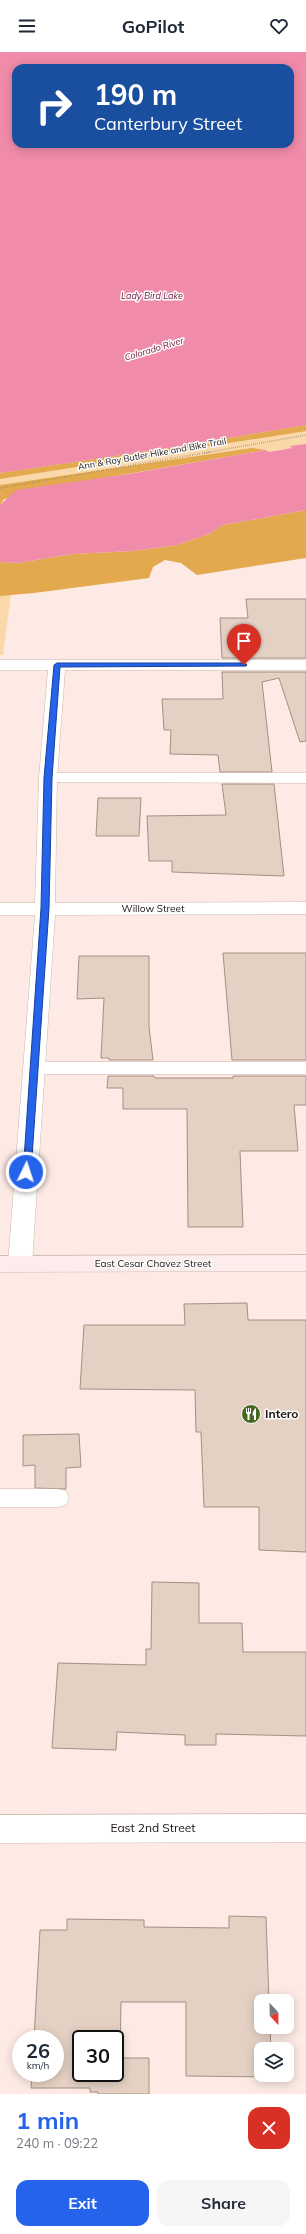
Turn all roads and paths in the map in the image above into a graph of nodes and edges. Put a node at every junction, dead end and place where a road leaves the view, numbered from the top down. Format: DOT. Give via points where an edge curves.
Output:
graph roads {
  1 [pos="306,435"];
  2 [pos="0,488"];
  3 [pos="0,665"];
  4 [pos="57,665"];
  5 [pos="306,665"];
  6 [pos="48,778"];
  7 [pos="306,778"];
  8 [pos="45,908"];
  9 [pos="306,908"];
  10 [pos="0,909"];
  11 [pos="34,1068"];
  12 [pos="306,1068"];
  13 [pos="306,1263"];
  14 [pos="10,1264"];
  15 [pos="0,1498"];
  16 [pos="57,1498"];
  17 [pos="306,1828"];
  18 [pos="0,1829"];
  1 -- 2 [label="path, Ann & Roy Butler Hike and Bike Trail"];
  3 -- 4 [label="street"];
  4 -- 5 [label="street"];
  4 -- 6 [label="street"];
  6 -- 7 [label="lane"];
  6 -- 8 [label="street"];
  8 -- 9 [label="street, Willow Street"];
  8 -- 10 [label="street, Willow Street"];
  8 -- 11 [label="street"];
  11 -- 12 [label="lane"];
  11 -- 14 [label="street"];
  13 -- 14 [label="main road, East Cesar Chavez Street"];
  15 -- 16 [label="lane"];
  17 -- 18 [label="street, East 2nd Street"];
}
